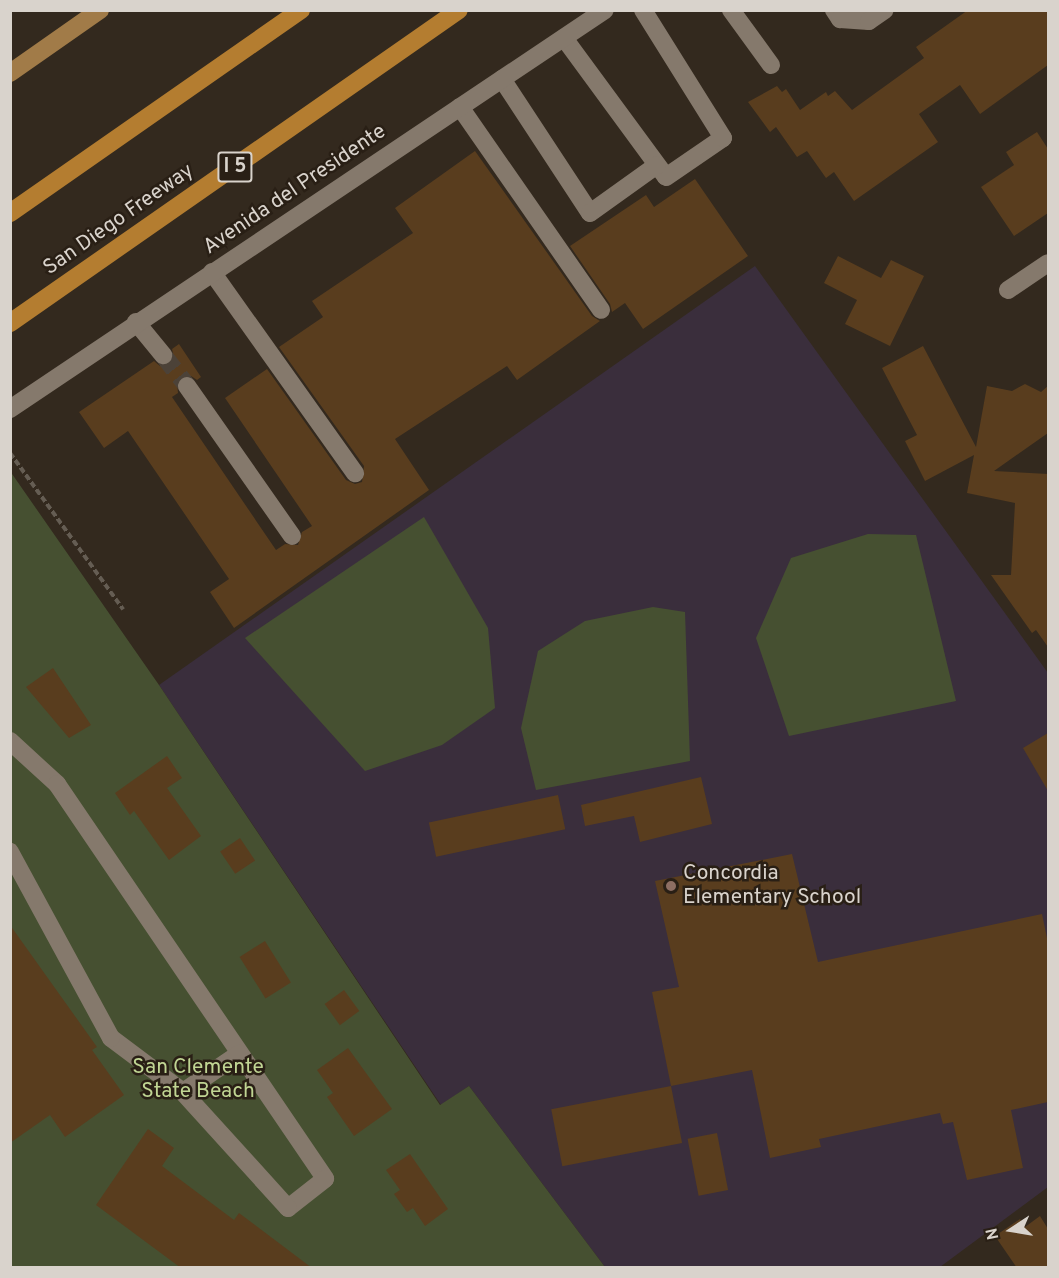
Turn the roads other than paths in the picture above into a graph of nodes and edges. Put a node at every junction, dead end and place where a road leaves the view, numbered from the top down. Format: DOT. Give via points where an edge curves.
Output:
graph roads {
  1 [pos="100,10"];
  2 [pos="301,10"];
  3 [pos="459,10"];
  4 [pos="605,10"];
  5 [pos="643,10"];
  6 [pos="731,10"];
  7 [pos="834,10"];
  8 [pos="885,10"];
  9 [pos="564,38"];
  10 [pos="771,65"];
  11 [pos="10,73"];
  12 [pos="502,79"];
  13 [pos="460,107"];
  14 [pos="657,165"];
  15 [pos="10,213"];
  16 [pos="1048,263"];
  17 [pos="212,272"];
  18 [pos="1008,290"];
  19 [pos="601,310"];
  20 [pos="10,322"];
  21 [pos="136,322"];
  22 [pos="163,355"];
  23 [pos="187,386"];
  24 [pos="10,409"];
  25 [pos="355,473"];
  26 [pos="292,536"];
  27 [pos="10,741"];
  28 [pos="10,852"];
  29 [pos="238,1054"];
  30 [pos="183,1092"];
  1 -- 11 [label="main road"];
  2 -- 15 [label="highway"];
  3 -- 20 [label="highway, San Diego Freeway / I 5"];
  4 -- 9 [label="street, Avenida del Presidente"];
  5 -- 14 [label="street" via="723,138 666,177"];
  6 -- 10 [label="street"];
  7 -- 8 [label="street" via="840,19 869,21"];
  9 -- 12 [label="street, Avenida del Presidente"];
  9 -- 14 [label="street"];
  12 -- 13 [label="street, Avenida del Presidente"];
  12 -- 14 [label="street" via="590,213"];
  13 -- 17 [label="street, Avenida del Presidente"];
  13 -- 19 [label="street"];
  16 -- 18 [label="street"];
  17 -- 21 [label="street, Avenida del Presidente"];
  17 -- 25 [label="street"];
  21 -- 22 [label="street"];
  21 -- 24 [label="street, Avenida del Presidente"];
  23 -- 26 [label="street"];
  27 -- 29 [label="street" via="57,784"];
  28 -- 30 [label="street" via="111,1038"];
  29 -- 30 [label="street"];
  29 -- 30 [label="street" via="325,1179 288,1208"];
}
